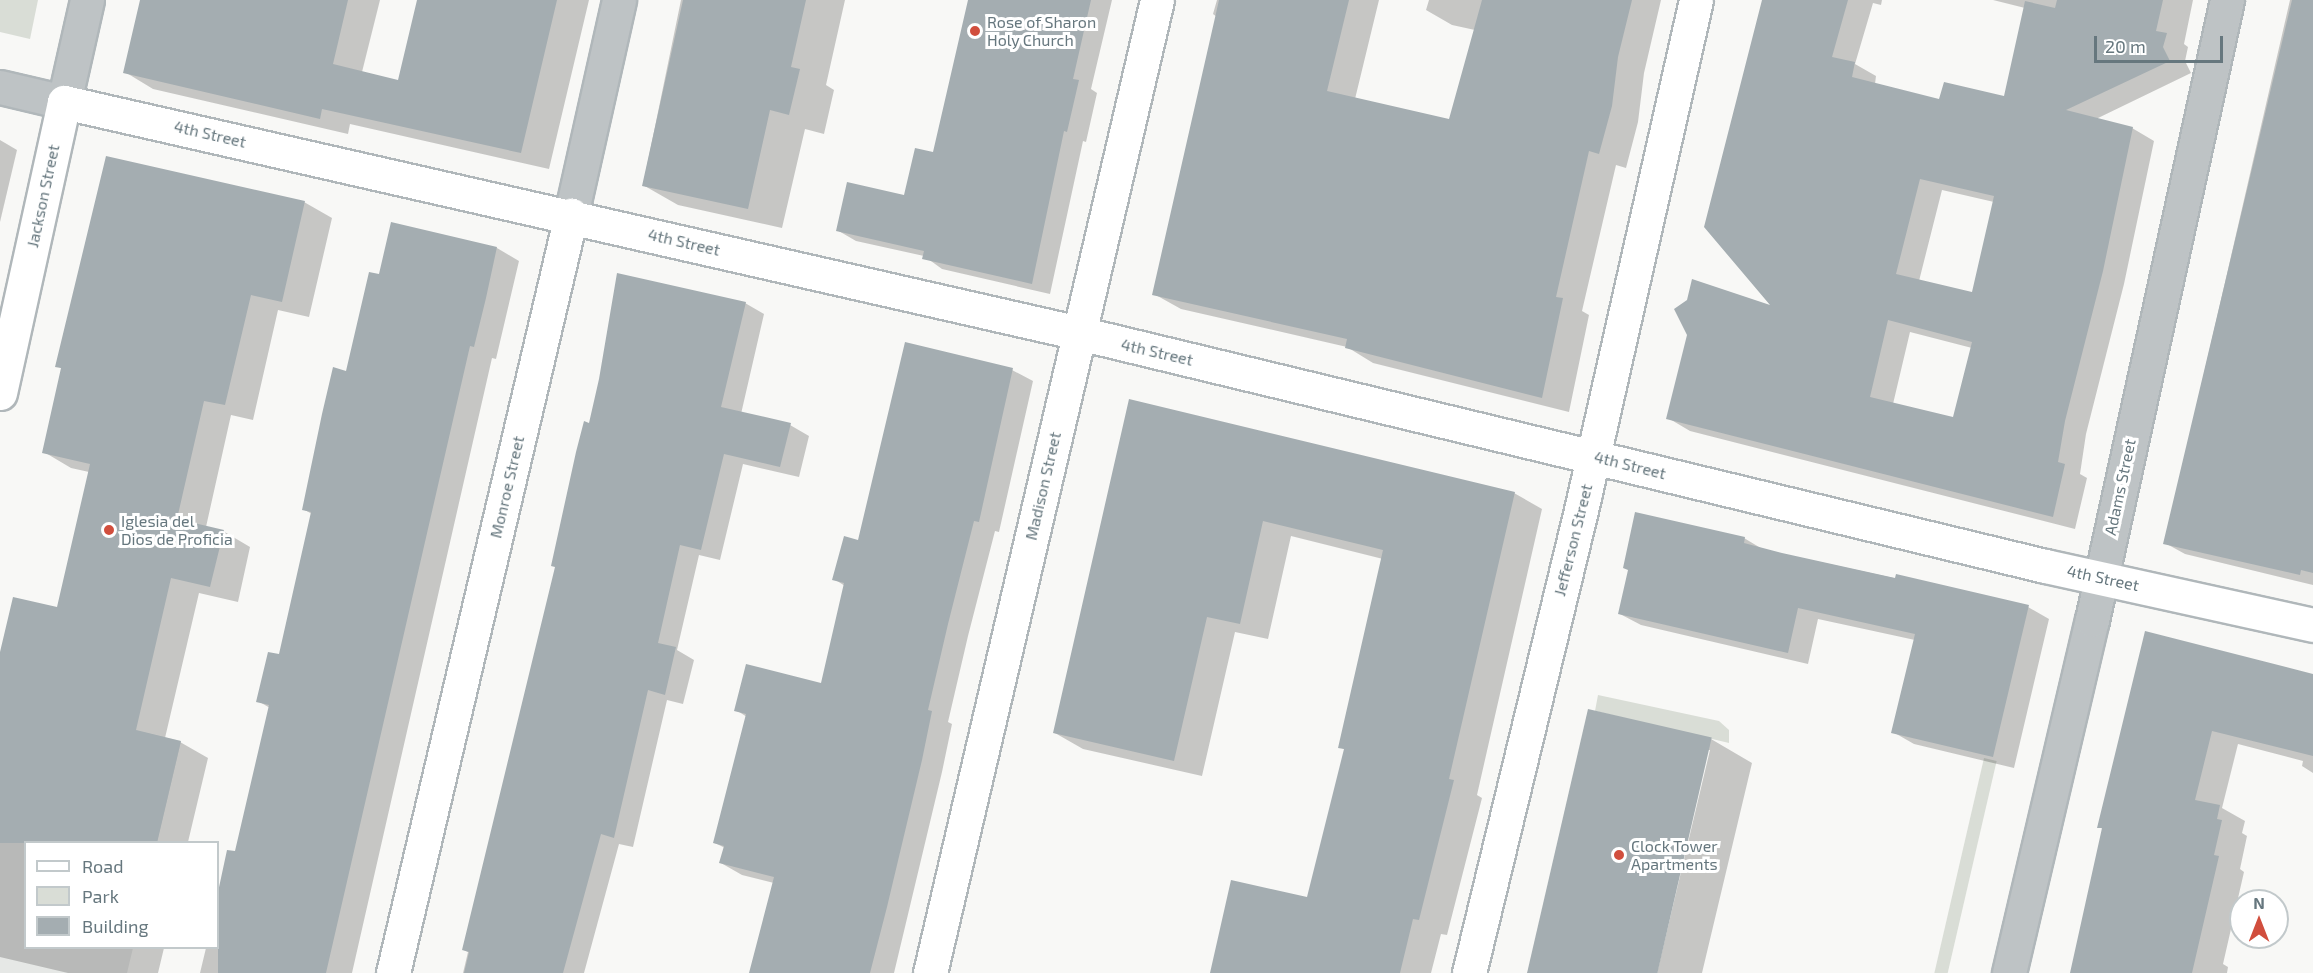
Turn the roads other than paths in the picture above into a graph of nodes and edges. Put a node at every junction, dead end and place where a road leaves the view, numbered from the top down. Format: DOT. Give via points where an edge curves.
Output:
graph roads {
  1 [pos="87,0"];
  2 [pos="619,0"];
  3 [pos="1156,0"];
  4 [pos="1696,0"];
  5 [pos="2227,0"];
  6 [pos="0,87"];
  7 [pos="64,102"];
  8 [pos="571,215"];
  9 [pos="1079,333"];
  10 [pos="0,393"];
  11 [pos="1593,456"];
  12 [pos="2101,578"];
  13 [pos="2313,625"];
  14 [pos="393,973"];
  15 [pos="930,973"];
  16 [pos="1469,973"];
  17 [pos="2009,973"];
  1 -- 7 [label="street, Jackson Street"];
  2 -- 8 [label="street, Monroe Street"];
  3 -- 9 [label="street, Madison Street"];
  4 -- 11 [label="street, Jefferson Street"];
  5 -- 12 [label="street, Adams Street"];
  6 -- 7 [label="street, 4th Street"];
  7 -- 8 [label="street, 4th Street"];
  7 -- 10 [label="street, Jackson Street"];
  8 -- 9 [label="street, 4th Street"];
  8 -- 14 [label="street, Monroe Street"];
  9 -- 11 [label="street, 4th Street"];
  9 -- 15 [label="street, Madison Street"];
  11 -- 12 [label="street, 4th Street"];
  11 -- 16 [label="street, Jefferson Street"];
  12 -- 13 [label="street, 4th Street"];
  12 -- 17 [label="street, Adams Street"];
}
